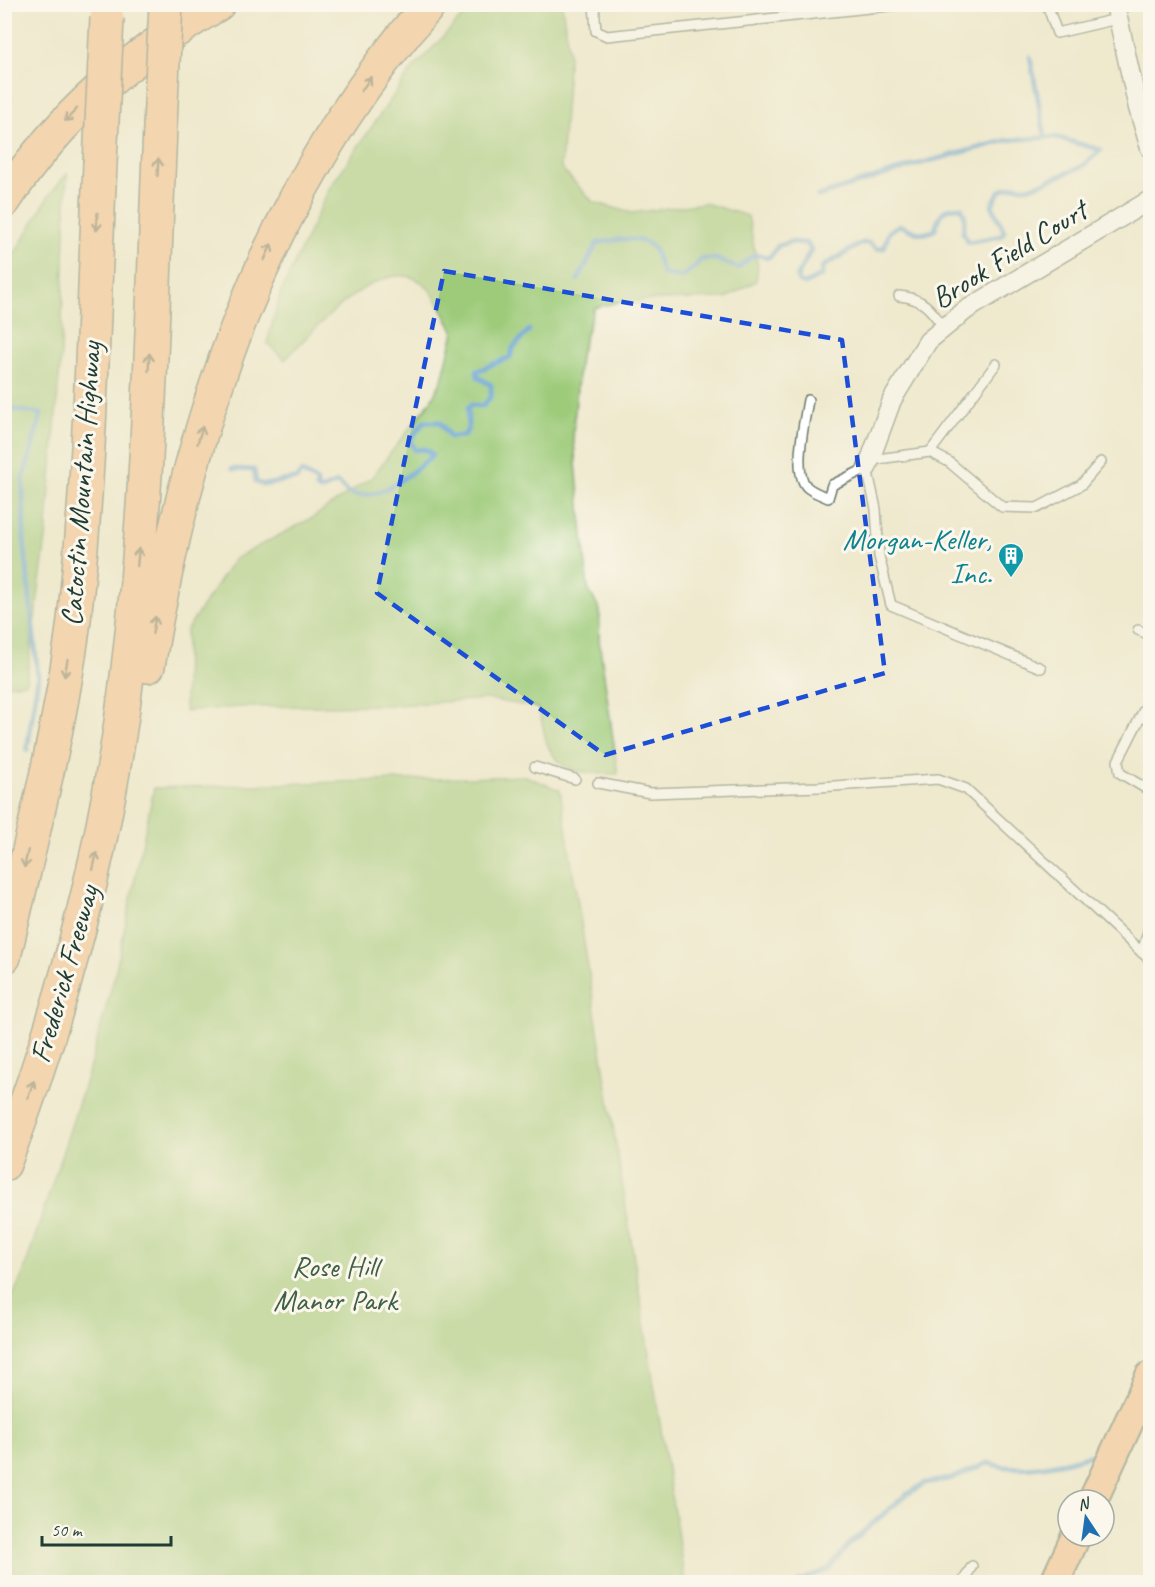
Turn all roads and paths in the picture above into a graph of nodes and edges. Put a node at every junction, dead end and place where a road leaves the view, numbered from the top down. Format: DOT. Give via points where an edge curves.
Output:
graph roads {
  1 [pos="166,4"];
  2 [pos="218,4"];
  3 [pos="430,4"];
  4 [pos="594,4"];
  5 [pos="907,4"];
  6 [pos="1047,4"];
  7 [pos="107,11"];
  8 [pos="1116,12"];
  9 [pos="1150,148"];
  10 [pos="1150,200"];
  11 [pos="4,201"];
  12 [pos="899,296"];
  13 [pos="944,328"];
  14 [pos="996,364"];
  15 [pos="808,400"];
  16 [pos="930,452"];
  17 [pos="1101,462"];
  18 [pos="869,464"];
  19 [pos="1138,630"];
  20 [pos="1150,635"];
  21 [pos="1041,668"];
  22 [pos="1150,698"];
  23 [pos="535,767"];
  24 [pos="574,779"];
  25 [pos="111,781"];
  26 [pos="598,783"];
  27 [pos="1150,791"];
  28 [pos="1150,924"];
  29 [pos="1142,953"];
  30 [pos="4,957"];
  31 [pos="1150,960"];
  32 [pos="4,1164"];
  33 [pos="1150,1376"];
  34 [pos="1099,1488"];
  35 [pos="1070,1548"];
  36 [pos="972,1566"];
  37 [pos="963,1582"];
  38 [pos="1054,1582"];
  25 -- 1 [label="highway, Catoctin Mountain Highway, one-way, bridge" via="128,659 140,522"];
  2 -- 11 [label="highway, one-way" via="125,66 89,97 36,156"];
  25 -- 3 [label="highway, one-way" via="142,700 157,609 204,420 245,306 292,202 321,151 377,68"];
  4 -- 5 [label="lane" via="596,31 607,36"];
  6 -- 8 [label="lane" via="1057,33"];
  7 -- 30 [label="highway, Catoctin Mountain Highway, one-way, bridge" via="91,376 74,621 57,722"];
  8 -- 9 [label="street"];
  10 -- 13 [label="street, Brook Field Court" via="966,310"];
  12 -- 13 [label="lane" via="917,298"];
  13 -- 18 [label="street, Brook Field Court" via="928,341 892,400"];
  14 -- 16 [label="lane"];
  15 -- 18 [label="lane" via="800,456 801,477 807,487 828,498 832,486"];
  16 -- 17 [label="lane" via="949,462 1002,507 1037,508 1081,484"];
  16 -- 18 [label="lane"];
  18 -- 21 [label="lane" via="879,556 891,605"];
  19 -- 20 [label="lane"];
  22 -- 27 [label="lane" via="1118,761 1120,773"];
  23 -- 24 [label="lane"];
  32 -- 25 [label="highway, Frederick Freeway, one-way" via="44,1050 75,943"];
  26 -- 29 [label="lane" via="650,793 938,779 966,789"];
  28 -- 29 [label="lane"];
  29 -- 31 [label="lane"];
  33 -- 34 [label="main road"];
  35 -- 38 [label="main road"];
  36 -- 37 [label="lane"];
}
